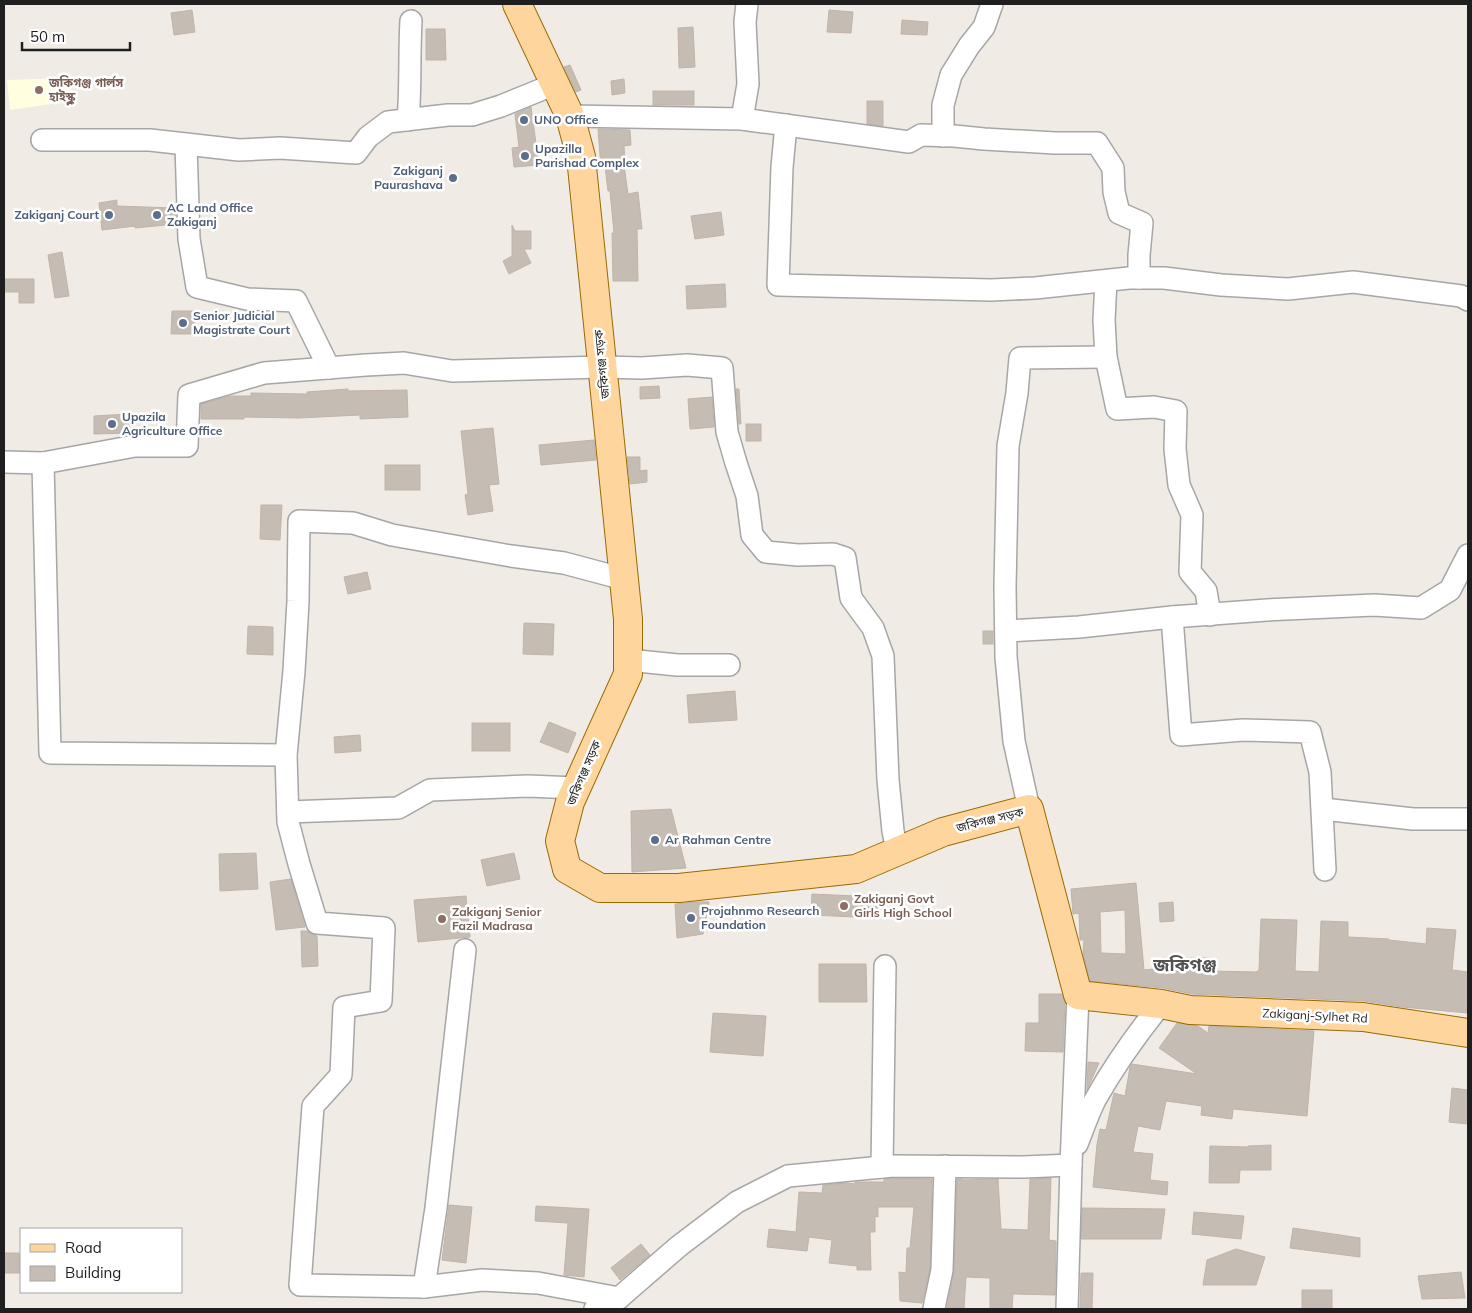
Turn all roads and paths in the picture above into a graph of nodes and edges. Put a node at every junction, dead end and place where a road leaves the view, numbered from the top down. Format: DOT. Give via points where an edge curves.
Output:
graph roads {
  1 [pos="517,4"];
  2 [pos="747,4"];
  3 [pos="992,4"];
  4 [pos="411,21"];
  5 [pos="555,84"];
  6 [pos="570,116"];
  7 [pos="742,119"];
  8 [pos="408,120"];
  9 [pos="786,125"];
  10 [pos="942,136"];
  11 [pos="42,140"];
  12 [pos="186,145"];
  13 [pos="1139,278"];
  14 [pos="1106,281"];
  15 [pos="1468,300"];
  16 [pos="1106,357"];
  17 [pos="602,367"];
  18 [pos="329,368"];
  19 [pos="4,462"];
  20 [pos="43,463"];
  21 [pos="1468,555"];
  22 [pos="624,579"];
  23 [pos="1210,615"];
  24 [pos="1172,617"];
  25 [pos="1006,631"];
  26 [pos="628,660"];
  27 [pos="729,665"];
  28 [pos="286,755"];
  29 [pos="576,788"];
  30 [pos="1029,809"];
  31 [pos="1323,809"];
  32 [pos="288,812"];
  33 [pos="1468,819"];
  34 [pos="897,851"];
  35 [pos="1325,870"];
  36 [pos="465,950"];
  37 [pos="884,966"];
  38 [pos="1078,994"];
  39 [pos="1161,1004"];
  40 [pos="1468,1033"];
  41 [pos="1070,1165"];
  42 [pos="882,1166"];
  43 [pos="945,1166"];
  44 [pos="424,1287"];
  45 [pos="618,1298"];
  46 [pos="596,1309"];
  47 [pos="934,1309"];
  48 [pos="1067,1309"];
  1 -- 5 [label="main road, জকিগঞ্জ সড়ক"];
  2 -- 7 [label="street" via="748,84"];
  3 -- 10 [label="street" via="984,27 952,75 943,105"];
  4 -- 8 [label="street"];
  5 -- 6 [label="main road, জকিগঞ্জ সড়ক"];
  5 -- 8 [label="street" via="472,114"];
  6 -- 7 [label="street"];
  6 -- 17 [label="main road, জকিগঞ্জ সড়ক" via="581,157"];
  7 -- 9 [label="street"];
  8 -- 12 [label="street" via="388,122 368,137 356,153 280,148 239,150"];
  9 -- 10 [label="street" via="909,142 921,135"];
  9 -- 14 [label="street" via="778,285 991,290"];
  10 -- 13 [label="street" via="1097,143 1113,168 1119,213 1142,223"];
  11 -- 12 [label="street" via="150,140"];
  12 -- 18 [label="street" via="189,239 197,287 247,299 296,301"];
  13 -- 14 [label="street"];
  13 -- 15 [label="street" via="1288,289 1353,282 1462,296"];
  14 -- 16 [label="street"];
  16 -- 23 [label="street" via="1117,409 1154,407 1176,411 1178,485 1192,515 1190,572 1206,590"];
  16 -- 25 [label="street" via="1020,358 1008,446"];
  17 -- 18 [label="street" via="452,371 404,364"];
  17 -- 22 [label="main road, জকিগঞ্জ সড়ক"];
  17 -- 34 [label="street" via="686,365 722,368 727,432 747,496 752,535 766,552 833,554 845,558 851,598 873,628 883,656 888,780"];
  18 -- 20 [label="street" via="264,372 189,395 187,446 135,446"];
  19 -- 20 [label="street"];
  20 -- 28 [label="street" via="50,753"];
  21 -- 23 [label="street" via="1450,590 1421,608 1374,605"];
  22 -- 26 [label="main road, জকিগঞ্জ সড়ক"];
  22 -- 28 [label="street" via="564,563 392,536 352,523 299,521 298,601"];
  23 -- 24 [label="street"];
  24 -- 25 [label="street"];
  24 -- 31 [label="street" via="1181,735 1243,730 1310,732 1320,772"];
  25 -- 30 [label="street" via="1014,741"];
  26 -- 27 [label="street" via="677,665"];
  26 -- 29 [label="main road, জকিগঞ্জ সড়ক" via="628,674"];
  28 -- 32 [label="street"];
  29 -- 32 [label="street" via="528,786 430,790 398,808"];
  29 -- 34 [label="main road, জকিগঞ্জ সড়ক" via="560,841 568,869 600,888 679,888 856,869"];
  30 -- 34 [label="main road, জকিগঞ্জ সড়ক" via="943,832"];
  30 -- 38 [label="main road, জকিগঞ্জ সড়ক"];
  31 -- 33 [label="street" via="1414,819"];
  31 -- 35 [label="street"];
  32 -- 44 [label="street" via="288,822 317,923 384,928 382,1001 344,1007 341,1075 313,1106 300,1285"];
  36 -- 44 [label="street"];
  37 -- 42 [label="street"];
  38 -- 39 [label="main road"];
  38 -- 41 [label="street"];
  39 -- 40 [label="main road, Zakiganj-Sylhet Rd" via="1190,1010 1364,1017"];
  39 -- 41 [label="street" via="1136,1036 1094,1102"];
  41 -- 43 [label="street" via="1024,1168"];
  41 -- 48 [label="street"];
  42 -- 43 [label="street"];
  42 -- 45 [label="street" via="788,1176 737,1202"];
  43 -- 47 [label="street" via="942,1270"];
  44 -- 45 [label="street" via="482,1280 538,1284"];
  45 -- 46 [label="street"];
}
